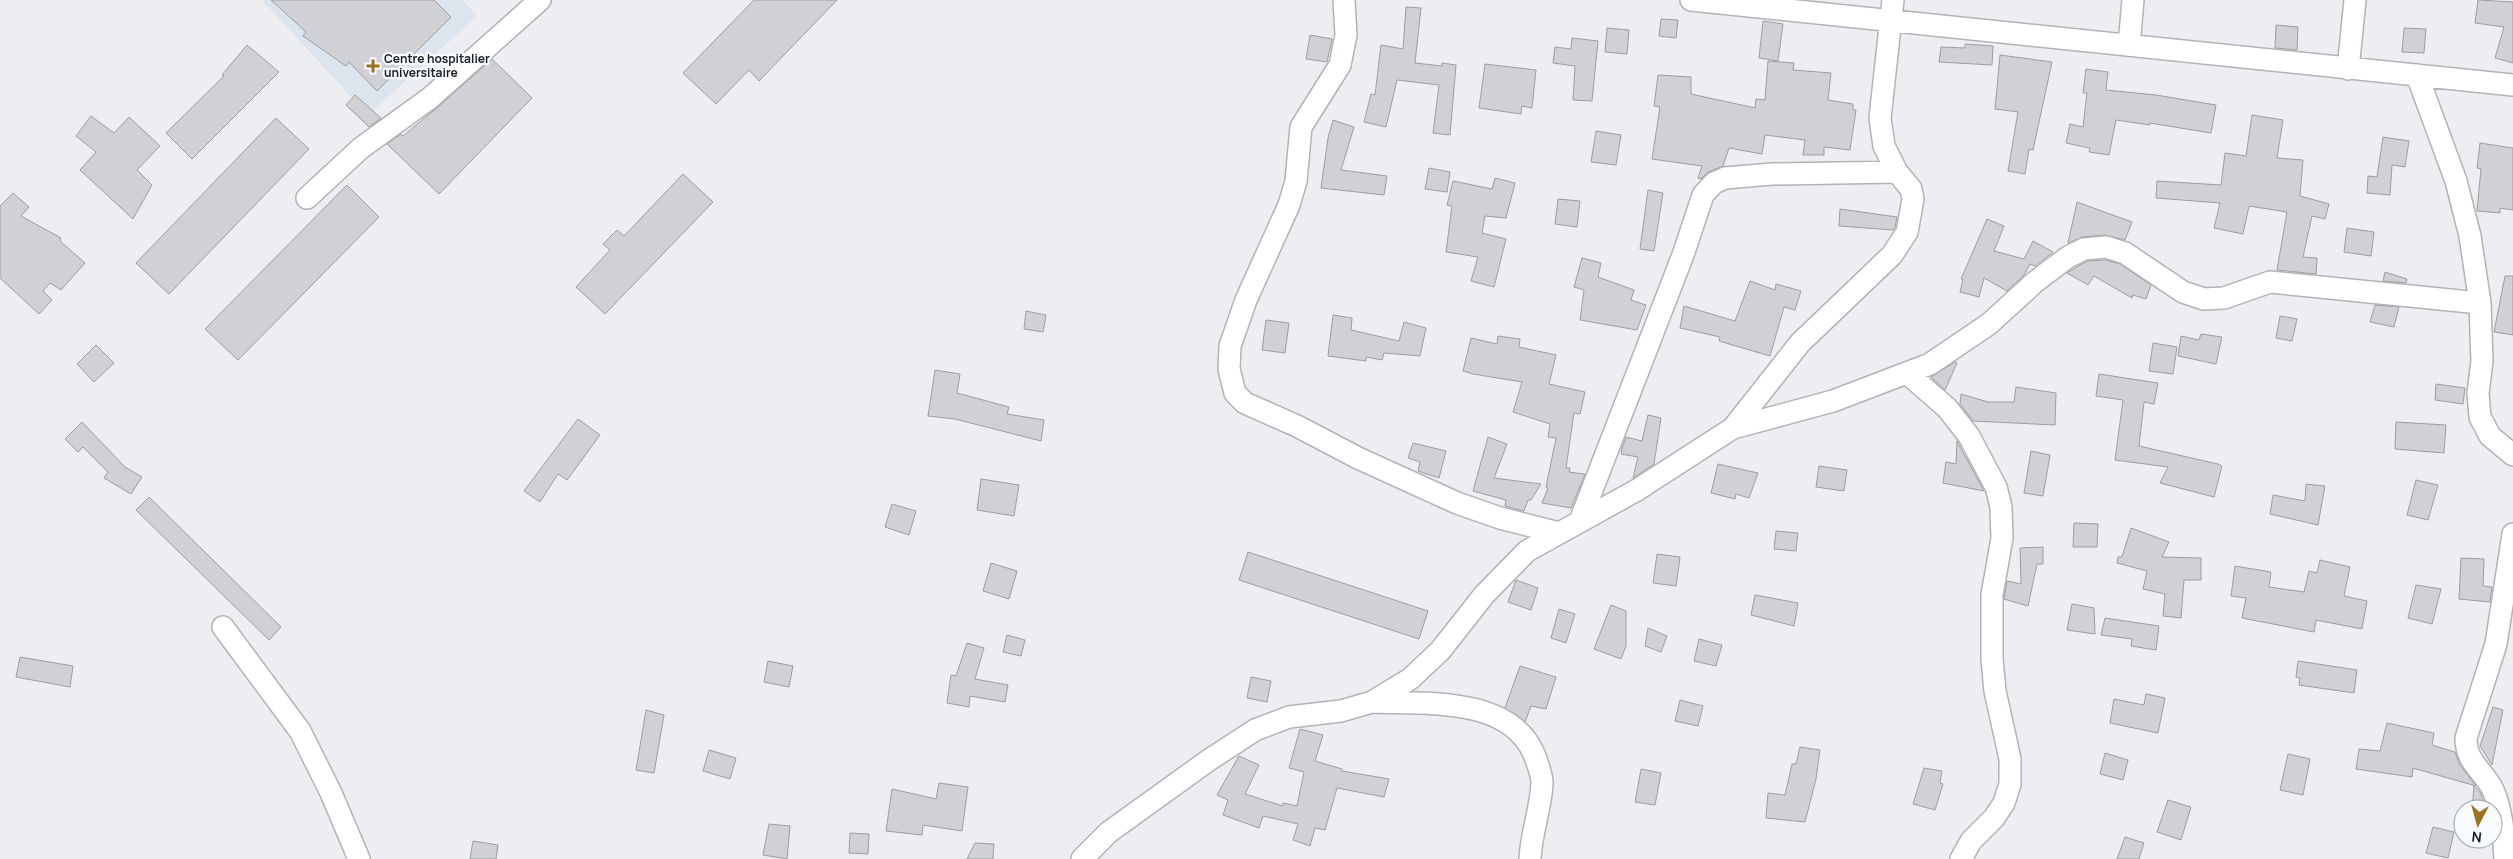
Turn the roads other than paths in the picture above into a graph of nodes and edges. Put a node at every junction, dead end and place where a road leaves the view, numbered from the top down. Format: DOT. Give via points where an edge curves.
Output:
graph roads {
  1 [pos="540,0"];
  2 [pos="1344,0"];
  3 [pos="1691,0"];
  4 [pos="1893,0"];
  5 [pos="2133,0"];
  6 [pos="2355,0"];
  7 [pos="1890,21"];
  8 [pos="2129,45"];
  9 [pos="2348,69"];
  10 [pos="2416,76"];
  11 [pos="2513,85"];
  12 [pos="1897,172"];
  13 [pos="307,198"];
  14 [pos="2480,304"];
  15 [pos="1908,374"];
  16 [pos="1733,428"];
  17 [pos="2513,455"];
  18 [pos="1580,521"];
  19 [pos="1559,533"];
  20 [pos="2513,534"];
  21 [pos="223,627"];
  22 [pos="1372,702"];
  23 [pos="359,859"];
  24 [pos="1082,859"];
  25 [pos="1530,859"];
  26 [pos="1961,859"];
  27 [pos="2506,859"];
  1 -- 13 [label="street" via="430,98 362,148"];
  2 -- 19 [label="street" via="1346,35 1340,65 1301,127 1296,181 1290,205 1246,300 1230,346 1229,369 1235,393 1246,403 1449,499 1500,518"];
  3 -- 7 [label="street"];
  4 -- 7 [label="street"];
  5 -- 8 [label="street"];
  6 -- 9 [label="street"];
  7 -- 8 [label="street"];
  7 -- 12 [label="street" via="1880,118 1884,146"];
  8 -- 9 [label="street"];
  9 -- 10 [label="street"];
  10 -- 11 [label="street"];
  10 -- 14 [label="street" via="2456,181 2470,236"];
  12 -- 16 [label="street" via="1911,189 1913,199 1902,242 1800,343"];
  12 -- 18 [label="street" via="1772,174 1726,178 1714,183 1703,196"];
  14 -- 15 [label="street" via="2270,282 2224,298 2204,299 2183,292 2125,253 2106,247 2084,249 2035,282 1989,324 1930,364"];
  14 -- 17 [label="street" via="2480,417 2490,436"];
  15 -- 16 [label="street" via="1833,401"];
  15 -- 26 [label="street" via="1947,408 1969,436 1996,487 2001,507 2002,538 1992,595 1992,659 1995,691 2010,759 2010,784 2004,803 1971,841"];
  16 -- 18 [label="street" via="1637,490"];
  18 -- 19 [label="street"];
  19 -- 22 [label="street" via="1527,551 1484,594 1440,651 1410,679"];
  20 -- 27 [label="street" via="2496,644 2466,738 2466,751 2491,787 2504,831"];
  21 -- 23 [label="street" via="300,731"];
  22 -- 24 [label="street" via="1341,711 1289,717 1255,730 1109,832"];
  22 -- 25 [label="street" via="1477,709 1510,723 1528,740 1542,782"];
}
